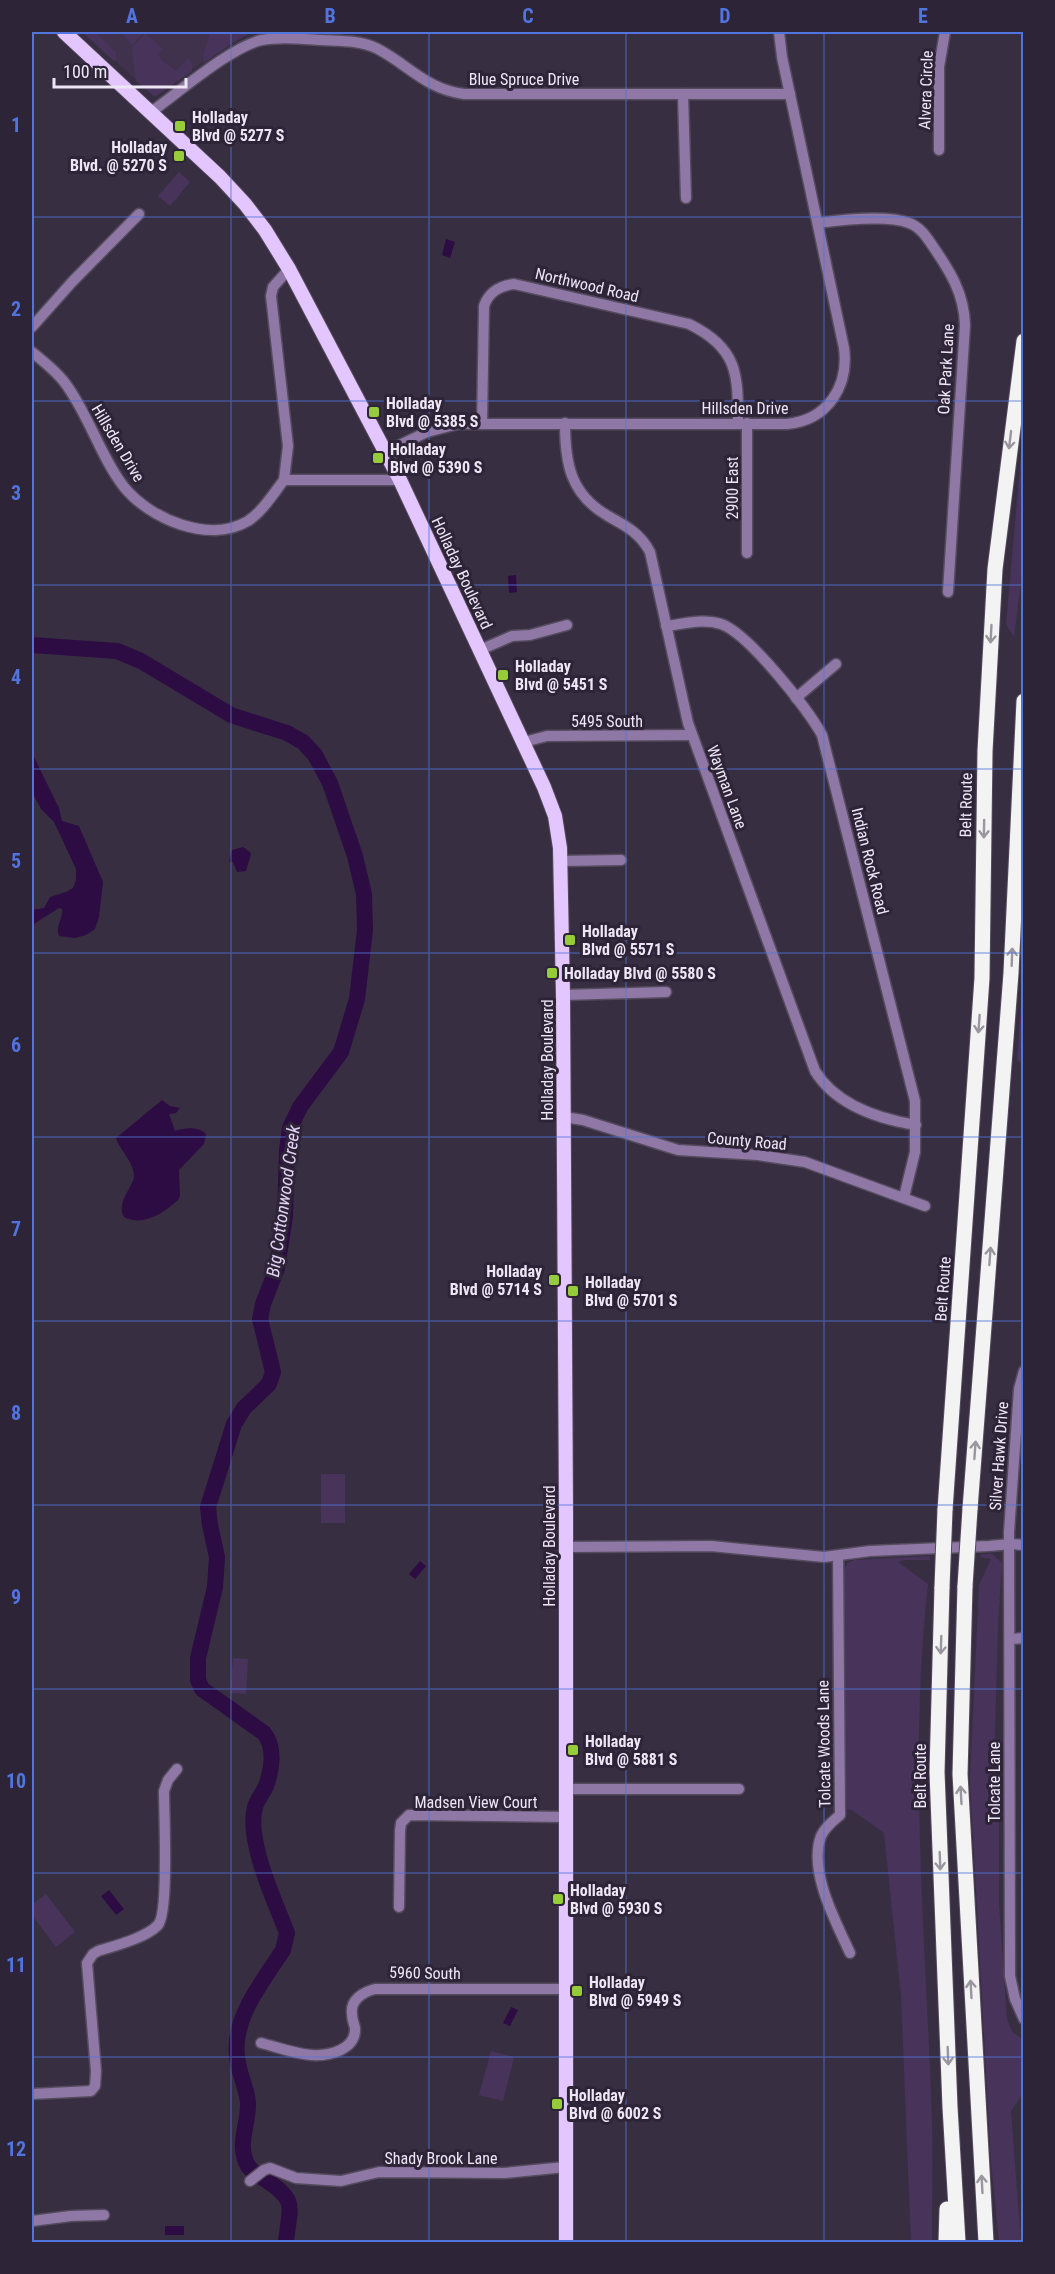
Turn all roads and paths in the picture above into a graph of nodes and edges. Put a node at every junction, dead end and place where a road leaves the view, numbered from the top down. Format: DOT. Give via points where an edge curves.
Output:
graph roads {
  1 [pos="64,32"];
  2 [pos="778,32"];
  3 [pos="945,32"];
  4 [pos="312,35"];
  5 [pos="683,94"];
  6 [pos="790,94"];
  7 [pos="151,112"];
  8 [pos="939,150"];
  9 [pos="686,198"];
  10 [pos="139,214"];
  11 [pos="818,223"];
  12 [pos="289,269"];
  13 [pos="32,327"];
  14 [pos="1023,341"];
  15 [pos="32,352"];
  16 [pos="482,423"];
  17 [pos="565,423"];
  18 [pos="742,423"];
  19 [pos="385,452"];
  20 [pos="284,480"];
  21 [pos="400,480"];
  22 [pos="747,553"];
  23 [pos="948,592"];
  24 [pos="567,625"];
  25 [pos="666,626"];
  26 [pos="480,650"];
  27 [pos="836,664"];
  28 [pos="796,698"];
  29 [pos="1023,700"];
  30 [pos="692,735"];
  31 [pos="524,742"];
  32 [pos="621,860"];
  33 [pos="561,861"];
  34 [pos="666,992"];
  35 [pos="563,995"];
  36 [pos="564,1117"];
  37 [pos="916,1125"];
  38 [pos="904,1197"];
  39 [pos="925,1206"];
  40 [pos="1023,1371"];
  41 [pos="1011,1544"];
  42 [pos="1023,1545"];
  43 [pos="566,1547"];
  44 [pos="838,1556"];
  45 [pos="1023,1638"];
  46 [pos="1011,1639"];
  47 [pos="177,1768"];
  48 [pos="565,1789"];
  49 [pos="739,1789"];
  50 [pos="565,1817"];
  51 [pos="399,1907"];
  52 [pos="850,1953"];
  53 [pos="565,1989"];
  54 [pos="1023,2019"];
  55 [pos="261,2043"];
  56 [pos="32,2094"];
  57 [pos="950,2107"];
  58 [pos="566,2167"];
  59 [pos="250,2181"];
  60 [pos="104,2215"];
  61 [pos="32,2221"];
  62 [pos="566,2242"];
  63 [pos="946,2242"];
  64 [pos="958,2242"];
  65 [pos="986,2242"];
  1 -- 7 [label="main road, Holladay Boulevard"];
  2 -- 6 [label="street, Hillsden Drive"];
  3 -- 8 [label="street, Alvera Circle" via="939,73"];
  4 -- 5 [label="street, Blue Spruce Drive" via="369,45 424,81 456,93"];
  4 -- 7 [label="street, Blue Spruce Drive" via="248,44"];
  5 -- 6 [label="street, Blue Spruce Drive"];
  5 -- 9 [label="street"];
  6 -- 11 [label="street, Hillsden Drive"];
  7 -- 12 [label="main road, Holladay Boulevard" via="245,204"];
  10 -- 13 [label="street"];
  11 -- 18 [label="street, Hillsden Drive" via="844,348 846,370 842,385 829,405 809,419 787,424"];
  11 -- 23 [label="street, Oak Park Lane" via="870,219 913,225 922,231 950,270 960,293 965,325"];
  12 -- 19 [label="main road, Holladay Boulevard"];
  12 -- 20 [label="street" via="273,287 271,296 288,446"];
  14 -- 57 [label="highway, Belt Route, one-way, bridge" via="995,569 985,751 982,978 945,1510 937,1772"];
  15 -- 20 [label="street, Hillsden Drive" via="64,383 123,485 154,513 194,528 232,527 255,515"];
  16 -- 17 [label="street, Hillsden Drive"];
  16 -- 18 [label="street, Northwood Road" via="484,306 495,290 514,284 702,330 715,339 733,364"];
  16 -- 19 [label="street, Hillsden Drive" via="437,429"];
  17 -- 18 [label="street, Hillsden Drive"];
  17 -- 25 [label="street, Wayman Lane" via="567,462 578,488 597,509 638,534 650,552"];
  18 -- 22 [label="street, 2900 East"];
  19 -- 21 [label="main road, Holladay Boulevard"];
  20 -- 21 [label="street"];
  21 -- 26 [label="main road, Holladay Boulevard"];
  24 -- 26 [label="street" via="512,636"];
  25 -- 28 [label="street, Indian Rock Road" via="707,621 730,628 753,647"];
  25 -- 30 [label="street, Wayman Lane"];
  26 -- 31 [label="main road, Holladay Boulevard"];
  27 -- 28 [label="street"];
  28 -- 37 [label="street, Indian Rock Road" via="818,728 827,749 915,1101"];
  65 -- 29 [label="highway, one-way, bridge" via="960,1774 965,1586 1011,974"];
  30 -- 31 [label="street, 5495 South" via="547,736"];
  30 -- 37 [label="street, Wayman Lane" via="815,1071 844,1100"];
  31 -- 33 [label="main road, Holladay Boulevard" via="555,816"];
  32 -- 33 [label="street"];
  33 -- 35 [label="main road, Holladay Boulevard"];
  34 -- 35 [label="street"];
  35 -- 36 [label="main road, Holladay Boulevard"];
  36 -- 38 [label="street, County Road" via="678,1150 805,1162"];
  36 -- 43 [label="main road, Holladay Boulevard"];
  37 -- 38 [label="street, Indian Rock Road" via="915,1152"];
  38 -- 39 [label="street, County Road"];
  40 -- 41 [label="street, Silver Hawk Drive"];
  41 -- 42 [label="street"];
  41 -- 44 [label="street"];
  41 -- 46 [label="street, Tolcate Lane"];
  43 -- 44 [label="street" via="711,1546"];
  43 -- 48 [label="main road, Holladay Boulevard"];
  44 -- 52 [label="street, Tolcate Woods Lane" via="840,1815 822,1835 819,1863 824,1893"];
  45 -- 46 [label="street"];
  46 -- 54 [label="street, Tolcate Lane" via="1010,1976"];
  47 -- 56 [label="street" via="164,1791 163,1917 157,1927 98,1951 87,1963 95,2086 91,2091"];
  48 -- 49 [label="street"];
  48 -- 50 [label="main road, Holladay Boulevard"];
  50 -- 51 [label="street, Madsen View Court" via="409,1815 401,1823 400,1831"];
  50 -- 53 [label="main road, Holladay Boulevard"];
  53 -- 55 [label="street, 5960 South" via="375,1989 355,2001 354,2035 339,2052 312,2055"];
  53 -- 58 [label="main road, Holladay Boulevard"];
  57 -- 63 [label="highway"];
  57 -- 64 [label="highway, Belt Route"];
  58 -- 59 [label="street, Shady Brook Lane" via="504,2173 379,2172 341,2181 296,2178 270,2168"];
  58 -- 62 [label="main road, Holladay Boulevard"];
  60 -- 61 [label="street"];
}
